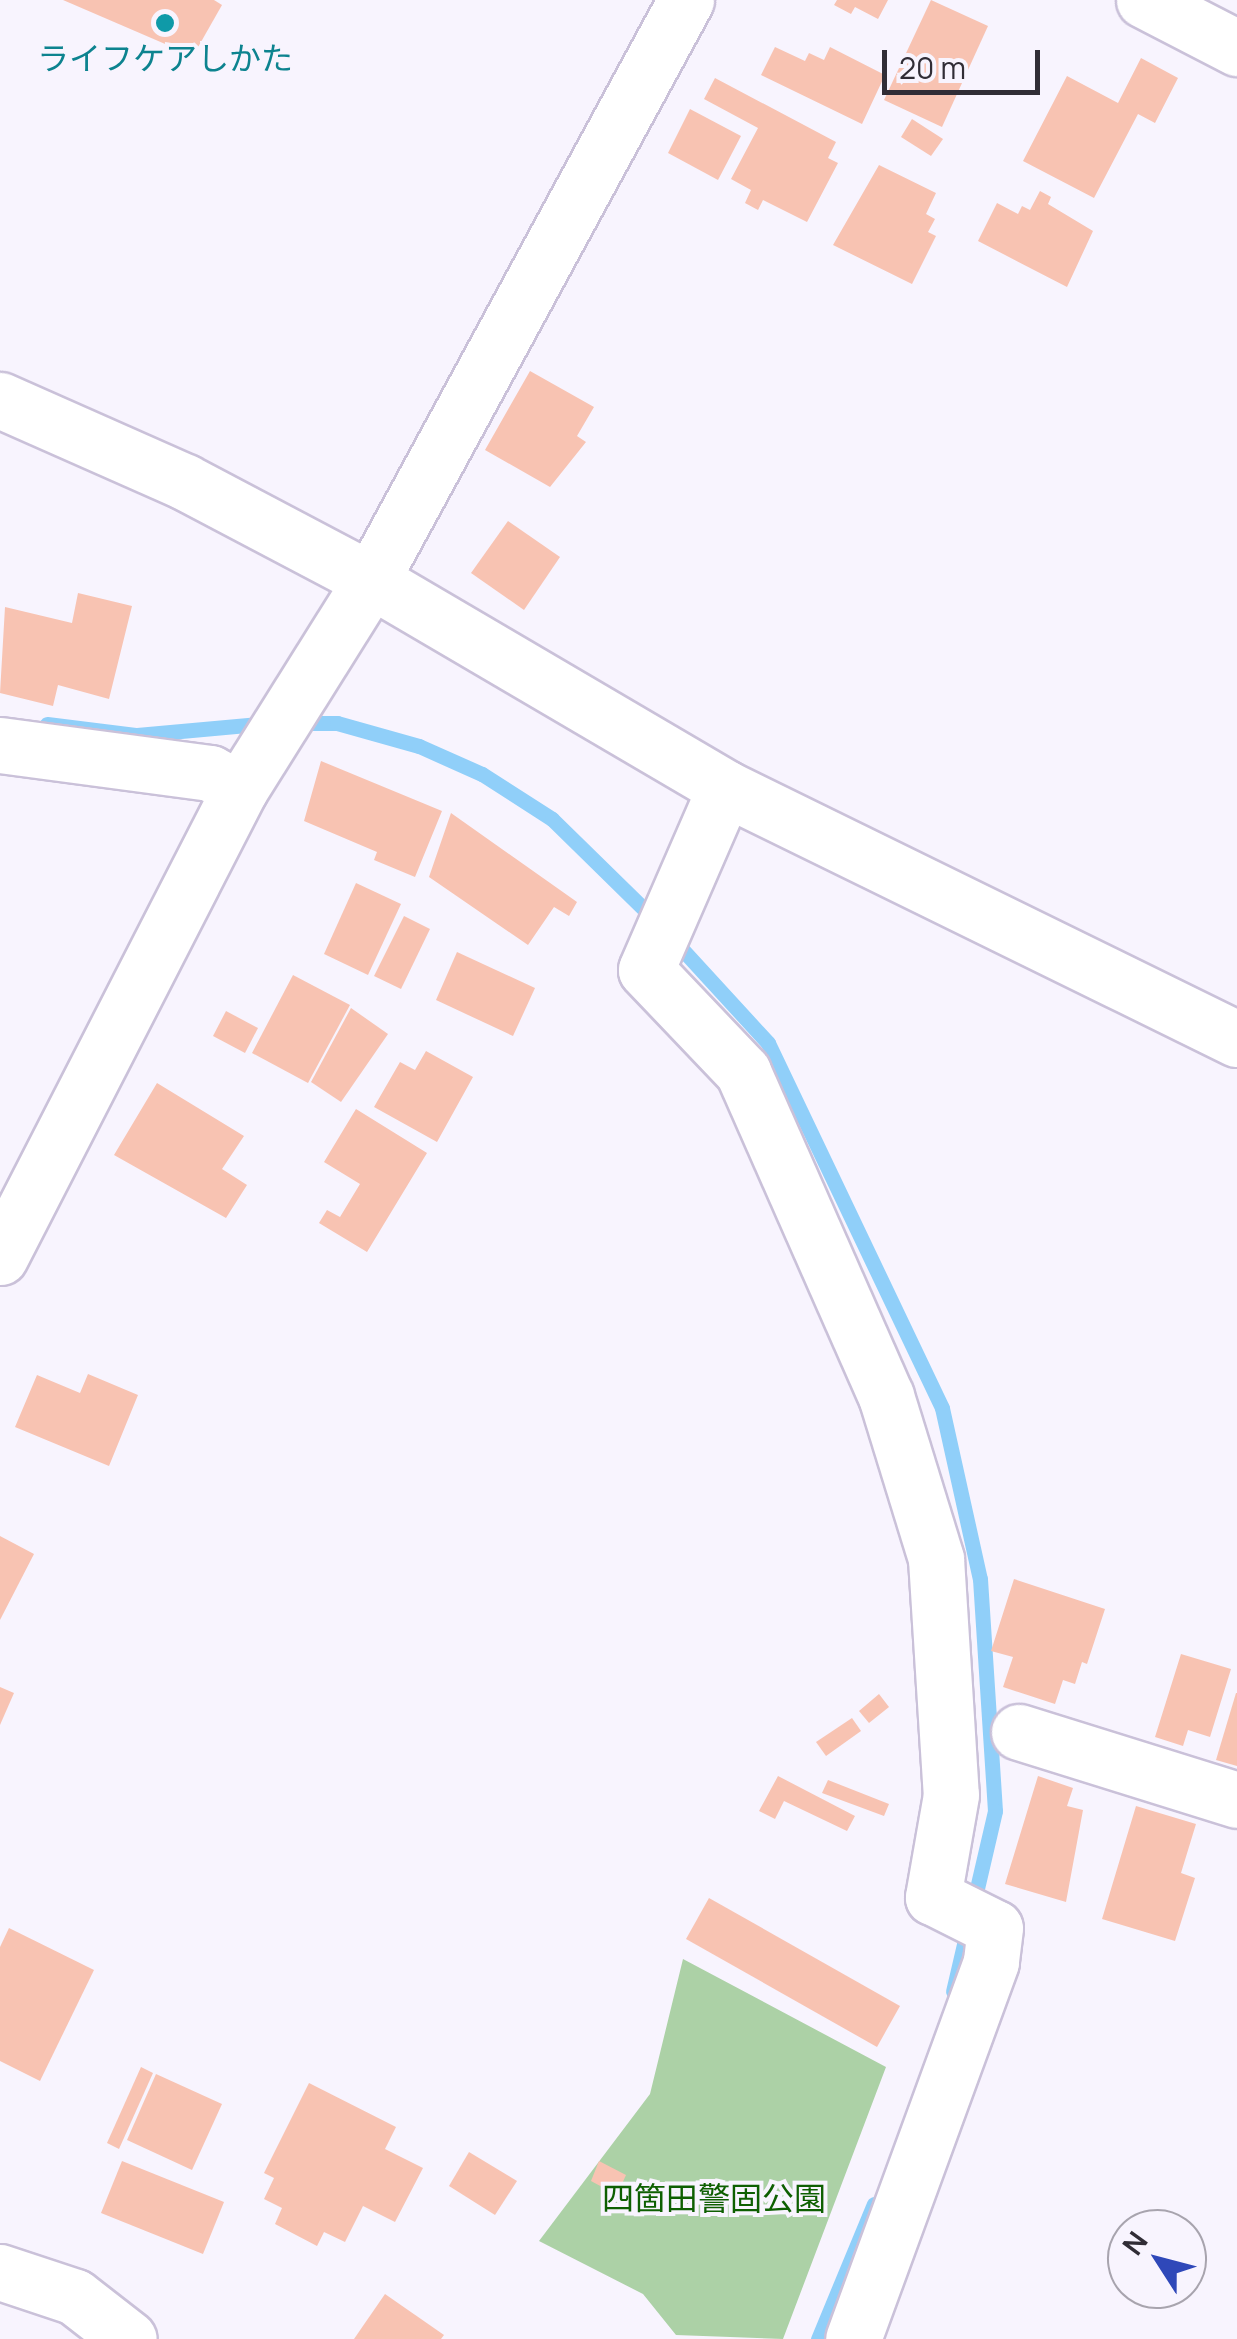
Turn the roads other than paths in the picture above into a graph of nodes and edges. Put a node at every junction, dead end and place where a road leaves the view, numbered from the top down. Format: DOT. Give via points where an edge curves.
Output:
graph roads {
  1 [pos="686,0"];
  2 [pos="1144,0"];
  3 [pos="1237,48"];
  4 [pos="0,400"];
  5 [pos="371,580"];
  6 [pos="0,745"];
  7 [pos="252,769"];
  8 [pos="726,788"];
  9 [pos="1237,1039"];
  10 [pos="0,1256"];
  11 [pos="1019,1732"];
  12 [pos="1237,1800"];
  13 [pos="0,2272"];
  14 [pos="129,2339"];
  15 [pos="853,2339"];
  1 -- 5 [label="street"];
  2 -- 3 [label="street"];
  4 -- 5 [label="street" via="186,482"];
  5 -- 7 [label="street"];
  5 -- 8 [label="street"];
  6 -- 7 [label="street" via="210,773"];
  7 -- 10 [label="street"];
  8 -- 9 [label="street"];
  8 -- 15 [label="street" via="646,970 743,1072 886,1396 936,1559 951,1795 933,1897 995,1928 991,1962"];
  11 -- 12 [label="street"];
  13 -- 14 [label="street" via="75,2297"];
}
